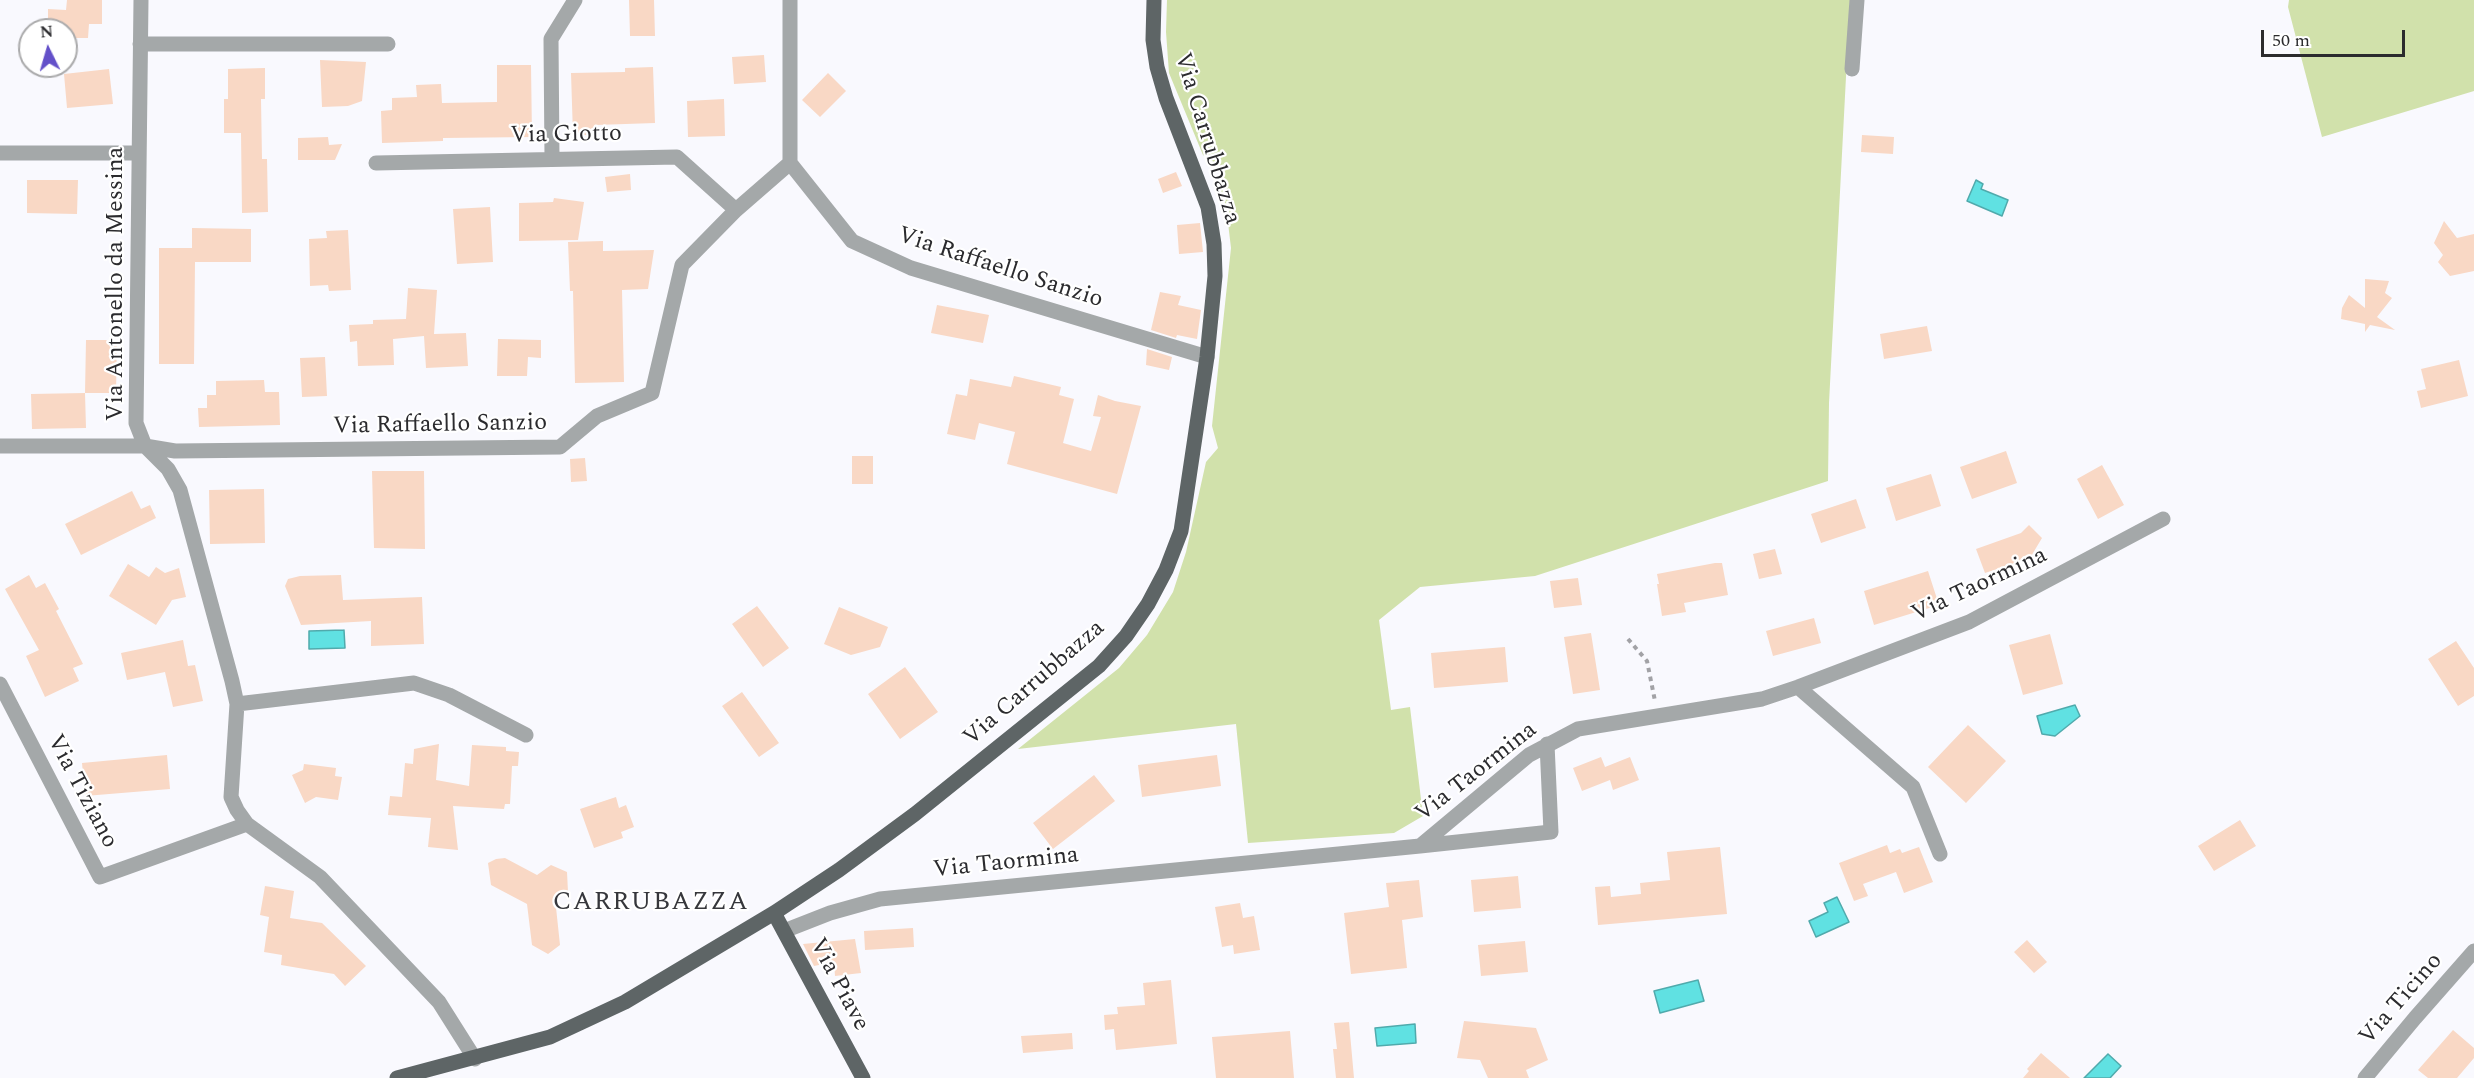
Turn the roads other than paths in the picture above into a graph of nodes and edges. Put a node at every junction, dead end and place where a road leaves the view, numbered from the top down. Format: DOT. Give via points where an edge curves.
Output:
graph roads {
  1 [pos="141,0"];
  2 [pos="575,0"];
  3 [pos="790,0"];
  4 [pos="1154,0"];
  5 [pos="1857,0"];
  6 [pos="140,44"];
  7 [pos="388,44"];
  8 [pos="1852,69"];
  9 [pos="0,153"];
  10 [pos="138,153"];
  11 [pos="552,159"];
  12 [pos="376,163"];
  13 [pos="790,163"];
  14 [pos="736,210"];
  15 [pos="1207,357"];
  16 [pos="0,446"];
  17 [pos="145,446"];
  18 [pos="2163,519"];
  19 [pos="0,684"];
  20 [pos="1798,687"];
  21 [pos="237,704"];
  22 [pos="526,735"];
  23 [pos="1547,744"];
  24 [pos="247,824"];
  25 [pos="1420,846"];
  26 [pos="1940,854"];
  27 [pos="774,913"];
  28 [pos="784,931"];
  29 [pos="2474,951"];
  30 [pos="475,1059"];
  31 [pos="397,1078"];
  32 [pos="863,1078"];
  33 [pos="2365,1078"];
  1 -- 6 [label="street, Via Antonello da Messina"];
  2 -- 11 [label="street" via="551,39"];
  3 -- 13 [label="street"];
  4 -- 15 [label="main road, Via Carrubbazza" via="1153,40 1158,67 1208,207 1214,244"];
  5 -- 8 [label="street"];
  6 -- 7 [label="street"];
  6 -- 10 [label="street, Via Antonello da Messina"];
  9 -- 10 [label="street"];
  10 -- 17 [label="street, Via Antonello da Messina" via="136,423"];
  11 -- 12 [label="street, Via Giotto"];
  11 -- 14 [label="street, Via Giotto" via="677,157"];
  13 -- 14 [label="street, Via Raffaello Sanzio"];
  13 -- 15 [label="street, Via Raffaello Sanzio" via="852,241 911,268"];
  14 -- 17 [label="street, Via Raffaello Sanzio" via="682,265 652,393 597,416 560,447 175,451"];
  15 -- 27 [label="main road, Via Carrubbazza" via="1182,531 1148,604 1126,636 1099,666 915,814"];
  16 -- 17 [label="street, Via Raffaello Sanzio"];
  17 -- 21 [label="street, Via Antonello da Messina" via="168,470 180,490"];
  18 -- 20 [label="street, Via Taormina" via="1969,622"];
  19 -- 24 [label="street, Via Tiziano" via="100,877"];
  20 -- 23 [label="street, Via Taormina" via="1762,699 1578,729"];
  20 -- 26 [label="street" via="1913,787"];
  21 -- 22 [label="street" via="414,683 449,695"];
  21 -- 24 [label="street, Via Antonello da Messina" via="231,797"];
  23 -- 25 [label="street, Via Taormina"];
  23 -- 25 [label="street" via="1551,832"];
  24 -- 30 [label="street, Via Antonello da Messina" via="320,877 439,1002"];
  25 -- 28 [label="street, Via Taormina" via="880,899"];
  27 -- 28 [label="main road, Via Piave"];
  27 -- 30 [label="main road, Via Carrubbazza" via="625,1002 550,1037"];
  28 -- 32 [label="main road, Via Piave"];
  29 -- 33 [label="street, Via Ticino"];
  30 -- 31 [label="main road, Via Carrubbazza"];
}
